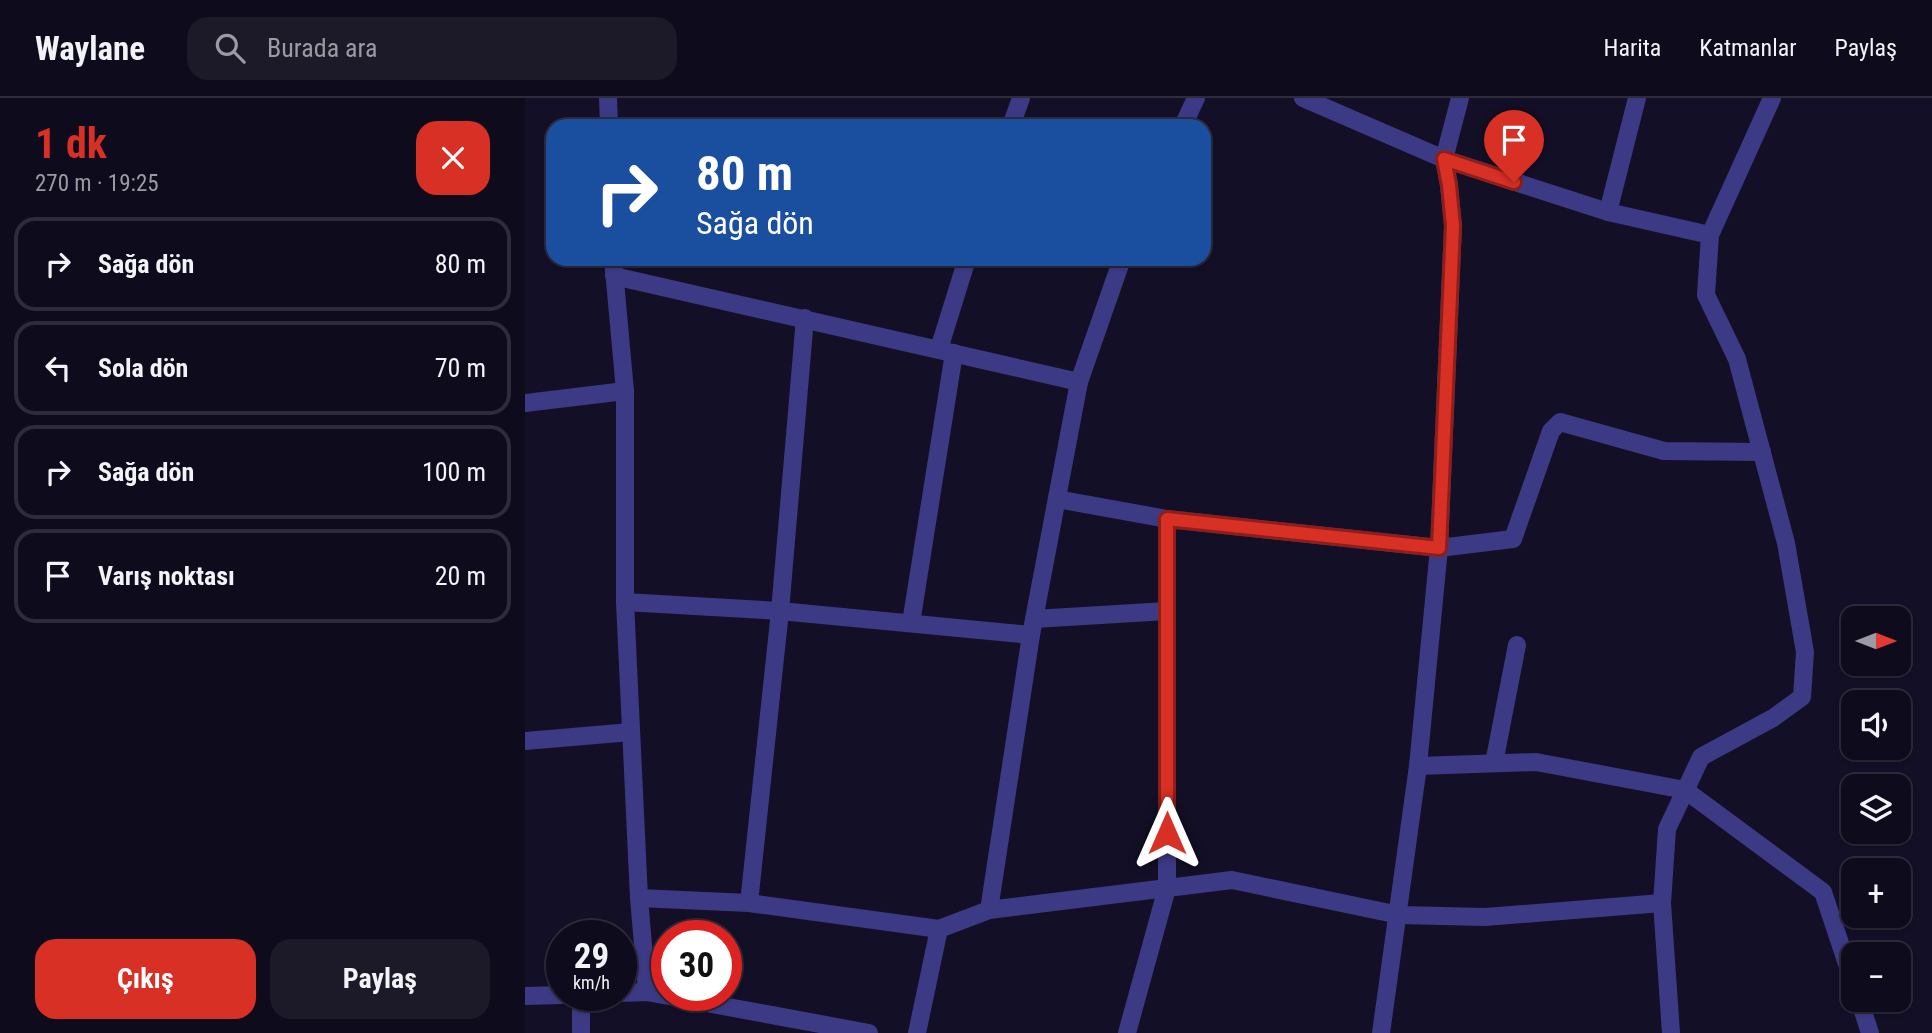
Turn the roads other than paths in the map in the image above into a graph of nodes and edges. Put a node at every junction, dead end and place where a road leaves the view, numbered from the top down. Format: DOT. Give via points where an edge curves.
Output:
graph roads {
  1 [pos="608,98"];
  2 [pos="1020,98"];
  3 [pos="1196,98"];
  4 [pos="1303,98"];
  5 [pos="1460,98"];
  6 [pos="1637,98"];
  7 [pos="1772,98"];
  8 [pos="609,119"];
  9 [pos="1013,119"];
  10 [pos="1186,119"];
  11 [pos="1444,159"];
  12 [pos="1608,212"];
  13 [pos="1710,235"];
  14 [pos="965,266"];
  15 [pos="1120,266"];
  16 [pos="614,268"];
  17 [pos="805,318"];
  18 [pos="947,351"];
  19 [pos="1079,382"];
  20 [pos="625,391"];
  21 [pos="525,403"];
  22 [pos="1762,452"];
  23 [pos="1057,499"];
  24 [pos="1167,519"];
  25 [pos="1439,548"];
  26 [pos="625,602"];
  27 [pos="781,611"];
  28 [pos="1167,611"];
  29 [pos="911,623"];
  30 [pos="1033,627"];
  31 [pos="1517,645"];
  32 [pos="631,732"];
  33 [pos="525,741"];
  34 [pos="1494,763"];
  35 [pos="1419,766"];
  36 [pos="1685,790"];
  37 [pos="1167,888"];
  38 [pos="639,898"];
  39 [pos="749,903"];
  40 [pos="1663,903"];
  41 [pos="989,910"];
  42 [pos="1399,915"];
  43 [pos="939,929"];
  44 [pos="1841,946"];
  45 [pos="637,992"];
  46 [pos="647,992"];
  47 [pos="546,995"];
  48 [pos="525,996"];
  49 [pos="581,1011"];
  50 [pos="1863,1012"];
  51 [pos="581,1033"];
  52 [pos="869,1033"];
  53 [pos="917,1033"];
  54 [pos="1127,1033"];
  55 [pos="1381,1033"];
  56 [pos="1671,1033"];
  57 [pos="1870,1033"];
  1 -- 8 [label="street"];
  2 -- 9 [label="street"];
  3 -- 10 [label="street"];
  4 -- 11 [label="street"];
  5 -- 11 [label="street"];
  6 -- 12 [label="street"];
  7 -- 13 [label="street"];
  11 -- 12 [label="street"];
  11 -- 25 [label="street" via="1453,226"];
  12 -- 13 [label="street"];
  13 -- 22 [label="street" via="1706,295 1737,359"];
  14 -- 18 [label="street"];
  15 -- 19 [label="street"];
  16 -- 17 [label="street"];
  16 -- 20 [label="street"];
  17 -- 18 [label="street"];
  17 -- 27 [label="street"];
  18 -- 19 [label="street"];
  18 -- 29 [label="street"];
  19 -- 23 [label="street"];
  20 -- 21 [label="street"];
  20 -- 26 [label="street"];
  22 -- 25 [label="street" via="1664,450 1560,422 1551,431 1513,539"];
  22 -- 36 [label="street" via="1786,543 1805,652 1802,696 1773,718 1701,757"];
  23 -- 24 [label="street"];
  23 -- 30 [label="street"];
  24 -- 25 [label="street"];
  24 -- 28 [label="street"];
  25 -- 35 [label="street"];
  26 -- 27 [label="street"];
  26 -- 32 [label="street"];
  27 -- 29 [label="street"];
  27 -- 39 [label="street"];
  28 -- 30 [label="street"];
  28 -- 37 [label="street"];
  29 -- 30 [label="street"];
  30 -- 41 [label="street"];
  31 -- 34 [label="street"];
  32 -- 33 [label="street"];
  32 -- 38 [label="street"];
  34 -- 35 [label="street"];
  34 -- 36 [label="street" via="1536,762"];
  35 -- 42 [label="street"];
  36 -- 40 [label="street" via="1667,829"];
  36 -- 44 [label="street" via="1823,892"];
  37 -- 41 [label="street"];
  37 -- 42 [label="street" via="1232,880"];
  37 -- 54 [label="street"];
  38 -- 39 [label="street"];
  38 -- 46 [label="street"];
  39 -- 43 [label="street"];
  40 -- 42 [label="street" via="1485,917"];
  40 -- 56 [label="street"];
  41 -- 43 [label="street"];
  42 -- 55 [label="street"];
  43 -- 53 [label="street"];
  45 -- 46 [label="street"];
  46 -- 52 [label="street"];
  47 -- 48 [label="street"];
  49 -- 51 [label="street"];
  50 -- 57 [label="street"];
}
